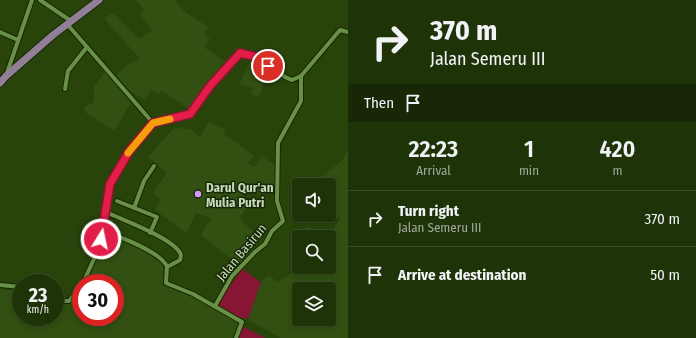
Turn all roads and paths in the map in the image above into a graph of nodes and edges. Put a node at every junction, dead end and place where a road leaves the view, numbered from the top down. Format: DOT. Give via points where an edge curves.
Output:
graph roads {
  1 [pos="32,0"];
  2 [pos="40,0"];
  3 [pos="99,0"];
  4 [pos="69,22"];
  5 [pos="0,32"];
  6 [pos="348,32"];
  7 [pos="18,40"];
  8 [pos="87,48"];
  9 [pos="6,76"];
  10 [pos="301,76"];
  11 [pos="0,83"];
  12 [pos="65,89"];
  13 [pos="153,123"];
  14 [pos="154,166"];
  15 [pos="117,201"];
  16 [pos="134,208"];
  17 [pos="106,212"];
  18 [pos="104,231"];
  19 [pos="150,233"];
  20 [pos="167,267"];
  21 [pos="88,274"];
  22 [pos="0,285"];
  23 [pos="12,286"];
  24 [pos="214,306"];
  25 [pos="236,338"];
  1 -- 7 [label="street"];
  2 -- 4 [label="street"];
  3 -- 4 [label="main road"];
  4 -- 8 [label="street"];
  4 -- 9 [label="main road"];
  5 -- 7 [label="street"];
  6 -- 10 [label="street" via="340,30"];
  7 -- 9 [label="street"];
  8 -- 12 [label="street" via="68,70"];
  8 -- 13 [label="street"];
  9 -- 11 [label="main road"];
  10 -- 13 [label="street" via="292,80 257,57 240,53 210,86 190,114"];
  10 -- 24 [label="street, Jalan Basirun" via="301,101 278,143 277,202 283,221 272,231 265,244 232,276"];
  13 -- 17 [label="street" via="130,150 112,179 108,189"];
  14 -- 16 [label="street" via="144,181"];
  15 -- 16 [label="street"];
  16 -- 19 [label="street" via="157,217"];
  17 -- 18 [label="street"];
  17 -- 19 [label="street"];
  18 -- 20 [label="street" via="158,256"];
  18 -- 21 [label="street" via="96,258"];
  19 -- 20 [label="street" via="180,252 180,260"];
  20 -- 24 [label="street" via="166,283 188,291"];
  22 -- 23 [label="street"];
  24 -- 25 [label="street" via="242,322"];
}
